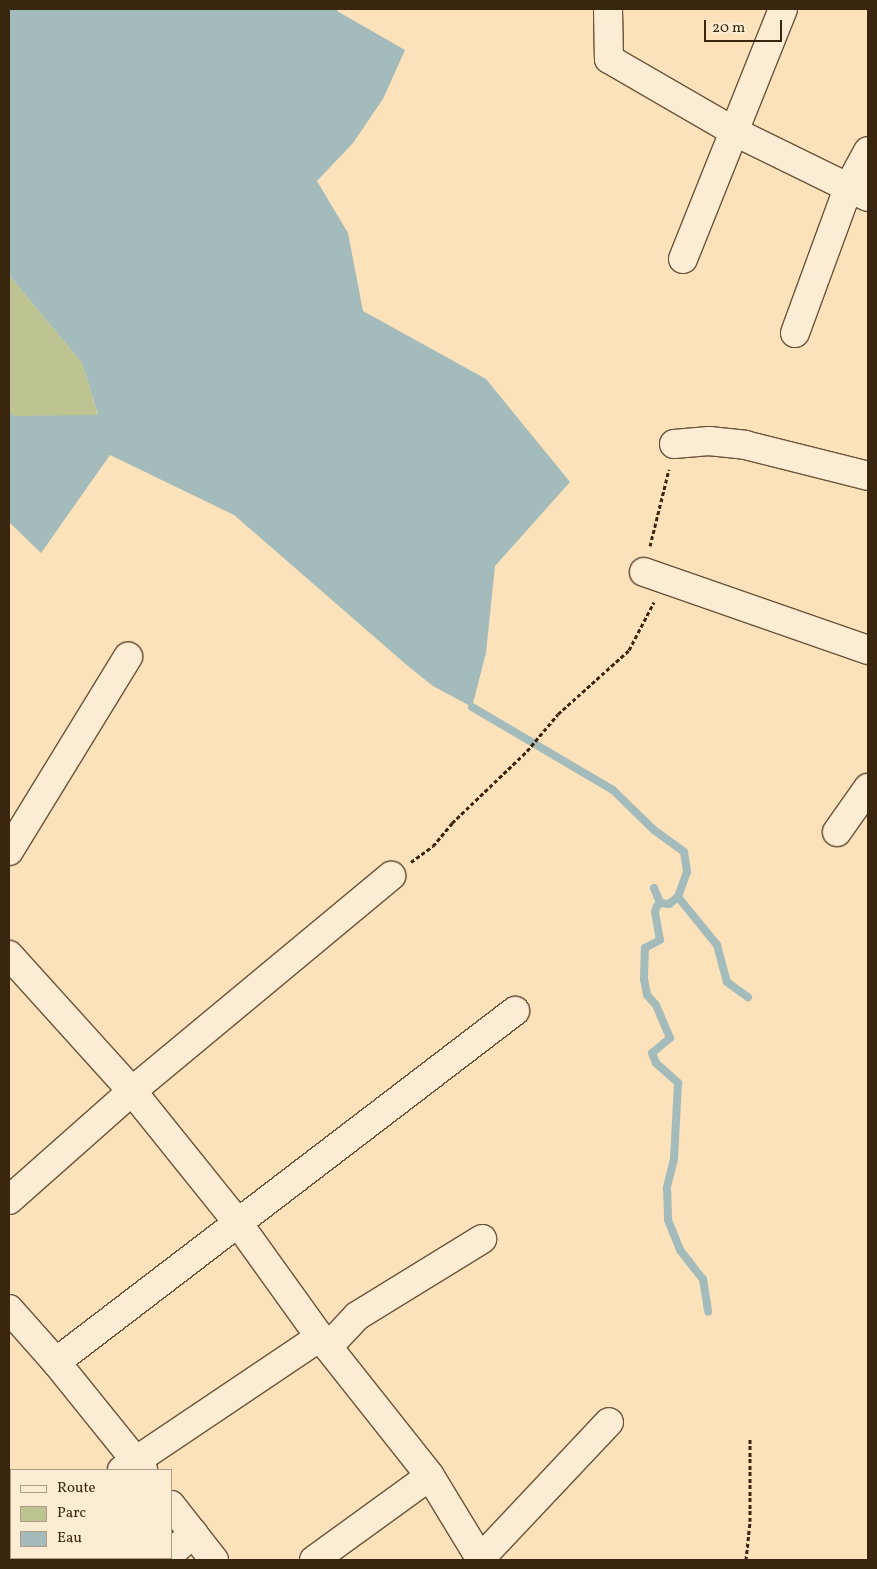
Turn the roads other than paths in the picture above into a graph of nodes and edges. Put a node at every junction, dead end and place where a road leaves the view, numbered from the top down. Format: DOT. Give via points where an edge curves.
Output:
graph roads {
  1 [pos="608,9"];
  2 [pos="783,9"];
  3 [pos="733,131"];
  4 [pos="868,152"];
  5 [pos="858,193"];
  6 [pos="683,259"];
  7 [pos="796,333"];
  8 [pos="674,444"];
  9 [pos="868,476"];
  10 [pos="644,572"];
  11 [pos="868,650"];
  12 [pos="128,657"];
  13 [pos="868,788"];
  14 [pos="837,832"];
  15 [pos="9,850"];
  16 [pos="391,876"];
  17 [pos="9,956"];
  18 [pos="515,1011"];
  19 [pos="132,1091"];
  20 [pos="9,1200"];
  21 [pos="238,1224"];
  22 [pos="482,1239"];
  23 [pos="9,1309"];
  24 [pos="324,1342"];
  25 [pos="56,1362"];
  26 [pos="609,1422"];
  27 [pos="133,1467"];
  28 [pos="430,1476"];
  29 [pos="172,1506"];
  30 [pos="194,1533"];
  31 [pos="172,1552"];
  32 [pos="214,1560"];
  33 [pos="314,1560"];
  34 [pos="481,1560"];
  1 -- 3 [label="street" via="609,60"];
  2 -- 3 [label="street"];
  3 -- 5 [label="street"];
  3 -- 6 [label="street"];
  4 -- 5 [label="street"];
  5 -- 7 [label="street"];
  8 -- 9 [label="street" via="709,441 745,445"];
  10 -- 11 [label="street"];
  12 -- 15 [label="street"];
  13 -- 14 [label="street"];
  16 -- 19 [label="street"];
  17 -- 19 [label="street"];
  18 -- 21 [label="street"];
  19 -- 20 [label="street"];
  19 -- 21 [label="street"];
  21 -- 24 [label="street"];
  21 -- 25 [label="street"];
  22 -- 24 [label="street" via="357,1316"];
  23 -- 25 [label="street"];
  24 -- 27 [label="street"];
  24 -- 28 [label="street"];
  25 -- 27 [label="street"];
  26 -- 34 [label="street"];
  28 -- 33 [label="street"];
  28 -- 34 [label="street"];
  29 -- 30 [label="street"];
  30 -- 31 [label="street"];
  30 -- 32 [label="street"];
}
